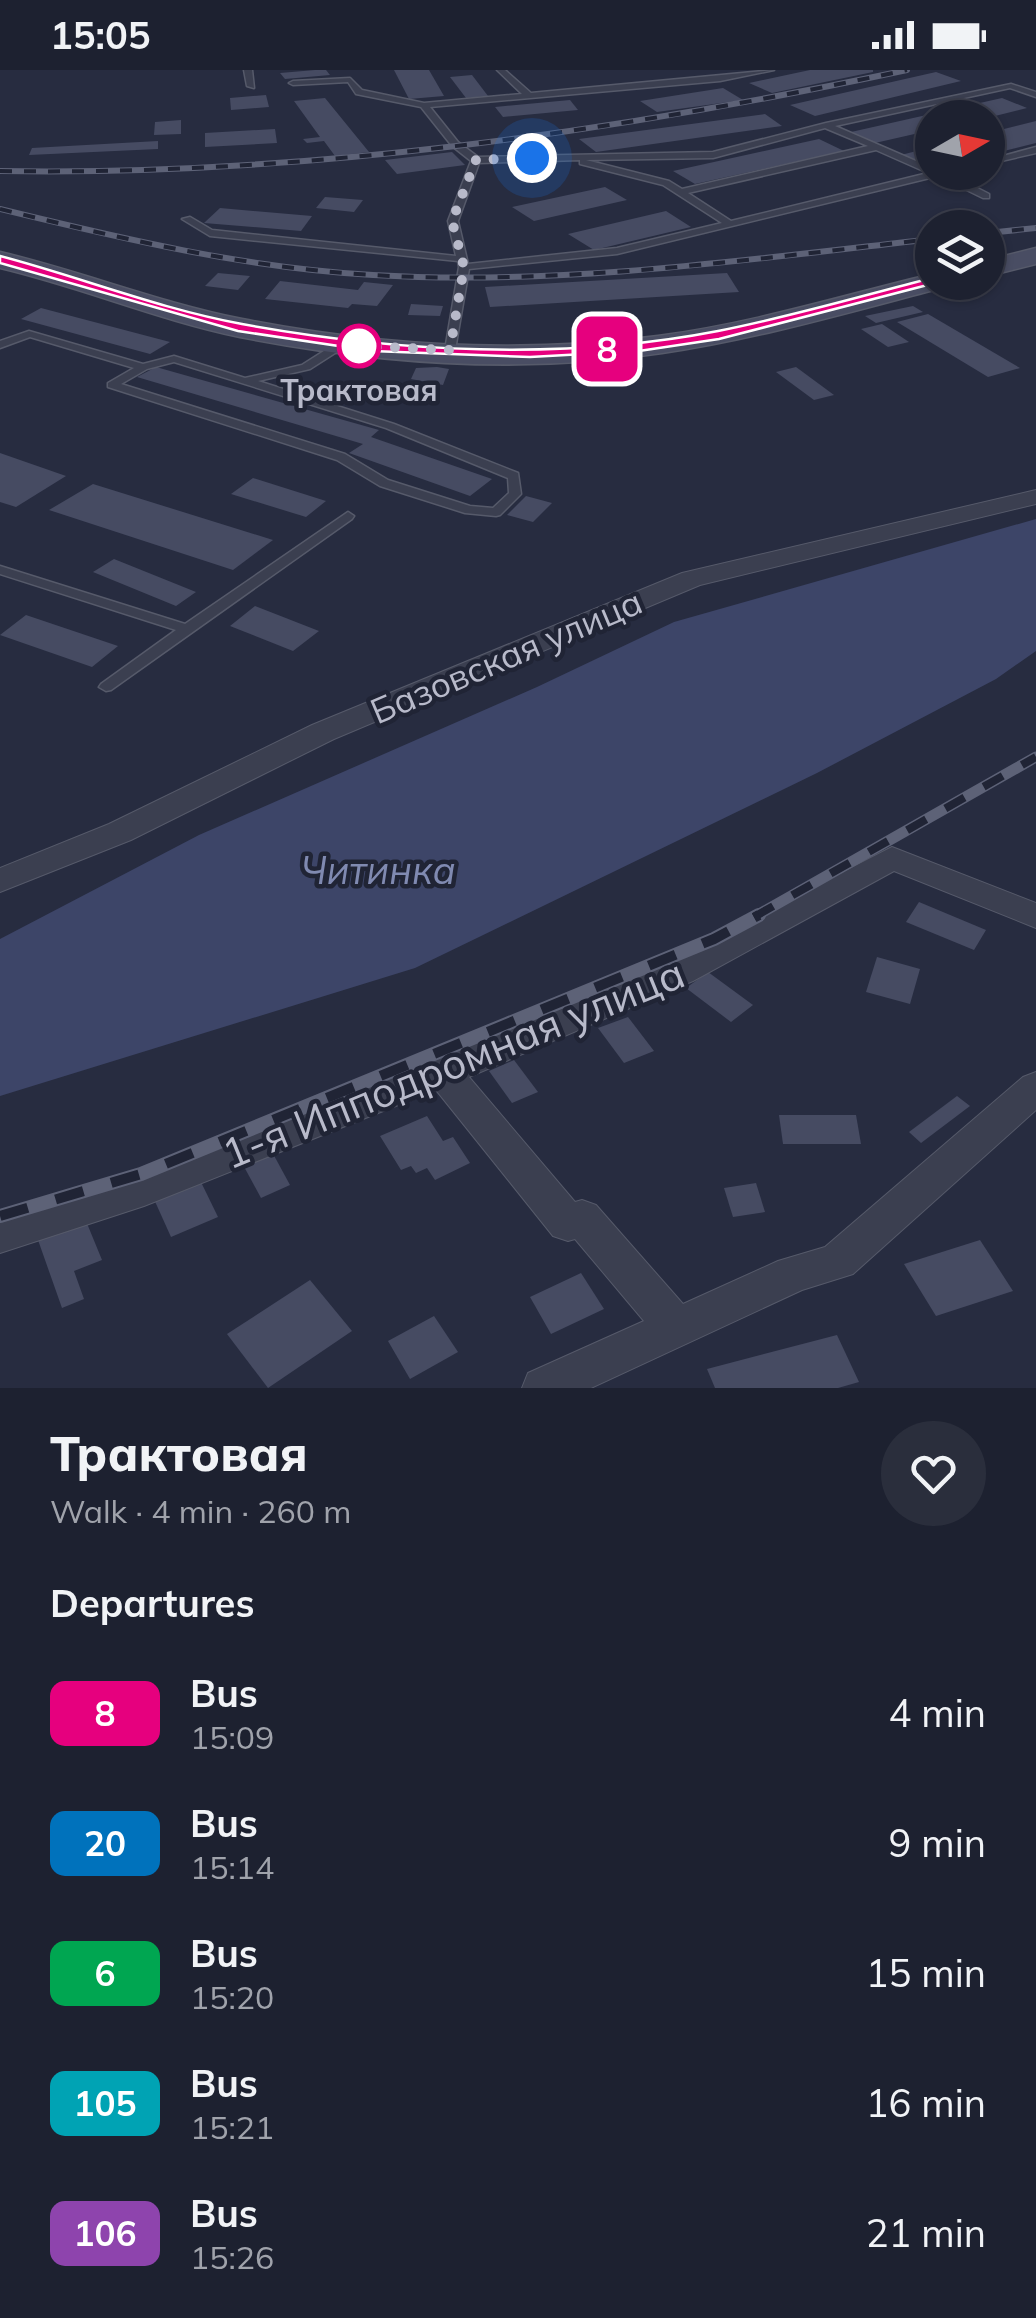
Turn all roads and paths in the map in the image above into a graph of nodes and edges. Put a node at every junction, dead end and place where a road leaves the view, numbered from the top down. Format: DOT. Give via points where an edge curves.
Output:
graph roads {
  1 [pos="248,70"];
  2 [pos="501,70"];
  3 [pos="770,70"];
  4 [pos="293,83"];
  5 [pos="250,86"];
  6 [pos="1036,95"];
  7 [pos="528,96"];
  8 [pos="424,105"];
  9 [pos="826,125"];
  10 [pos="877,147"];
  11 [pos="1036,150"];
  12 [pos="560,157"];
  13 [pos="1005,158"];
  14 [pos="476,160"];
  15 [pos="915,163"];
  16 [pos="915,178"];
  17 [pos="974,190"];
  18 [pos="680,192"];
  19 [pos="986,196"];
  20 [pos="187,219"];
  21 [pos="730,224"];
  22 [pos="1036,256"];
  23 [pos="0,260"];
  24 [pos="464,263"];
  25 [pos="1005,264"];
  26 [pos="915,286"];
  27 [pos="342,344"];
  28 [pos="0,345"];
  29 [pos="450,350"];
  30 [pos="143,367"];
  31 [pos="245,382"];
  32 [pos="1036,497"];
  33 [pos="348,516"];
  34 [pos="0,570"];
  35 [pos="187,629"];
  36 [pos="106,687"];
  37 [pos="0,881"];
  38 [pos="1036,916"];
  39 [pos="443,1072"];
  40 [pos="1036,1087"];
  41 [pos="0,1235"];
  42 [pos="674,1326"];
  43 [pos="544,1388"];
  1 -- 5 [label="lane"];
  2 -- 7 [label="lane"];
  3 -- 7 [label="lane"];
  4 -- 8 [label="lane" via="350,80 359,92"];
  6 -- 9 [label="lane" via="1011,86"];
  7 -- 8 [label="lane"];
  8 -- 14 [label="lane"];
  9 -- 10 [label="lane"];
  9 -- 12 [label="lane" via="713,155"];
  10 -- 15 [label="lane"];
  10 -- 18 [label="lane"];
  11 -- 13 [label="lane"];
  12 -- 14 [label="lane"];
  12 -- 18 [label="lane" via="666,182"];
  14 -- 24 [label="lane" via="452,221"];
  16 -- 21 [label="lane"];
  17 -- 19 [label="lane"];
  18 -- 21 [label="lane"];
  20 -- 24 [label="lane" via="210,233"];
  21 -- 24 [label="lane" via="616,251"];
  22 -- 25 [label="main road"];
  23 -- 27 [label="main road" via="238,327"];
  24 -- 29 [label="lane"];
  26 -- 29 [label="main road" via="655,345"];
  27 -- 29 [label="main road"];
  27 -- 31 [label="lane" via="306,368"];
  28 -- 30 [label="lane" via="29,334"];
  30 -- 31 [label="lane" via="174,359"];
  30 -- 31 [label="lane" via="112,385 341,457 384,483 469,510 496,512 515,494 514,476 390,426"];
  32 -- 37 [label="street, Базовская улица" via="690,580 323,732 120,832"];
  33 -- 35 [label="lane"];
  34 -- 35 [label="lane"];
  35 -- 36 [label="lane"];
  38 -- 39 [label="street, 1-я Ипподромная улица" via="892,858 680,972"];
  39 -- 41 [label="street, 1-я Ипподромная улица" via="130,1194"];
  39 -- 42 [label="street" via="568,1224 582,1217"];
  40 -- 42 [label="street" via="838,1261"];
  42 -- 43 [label="street"];
}
